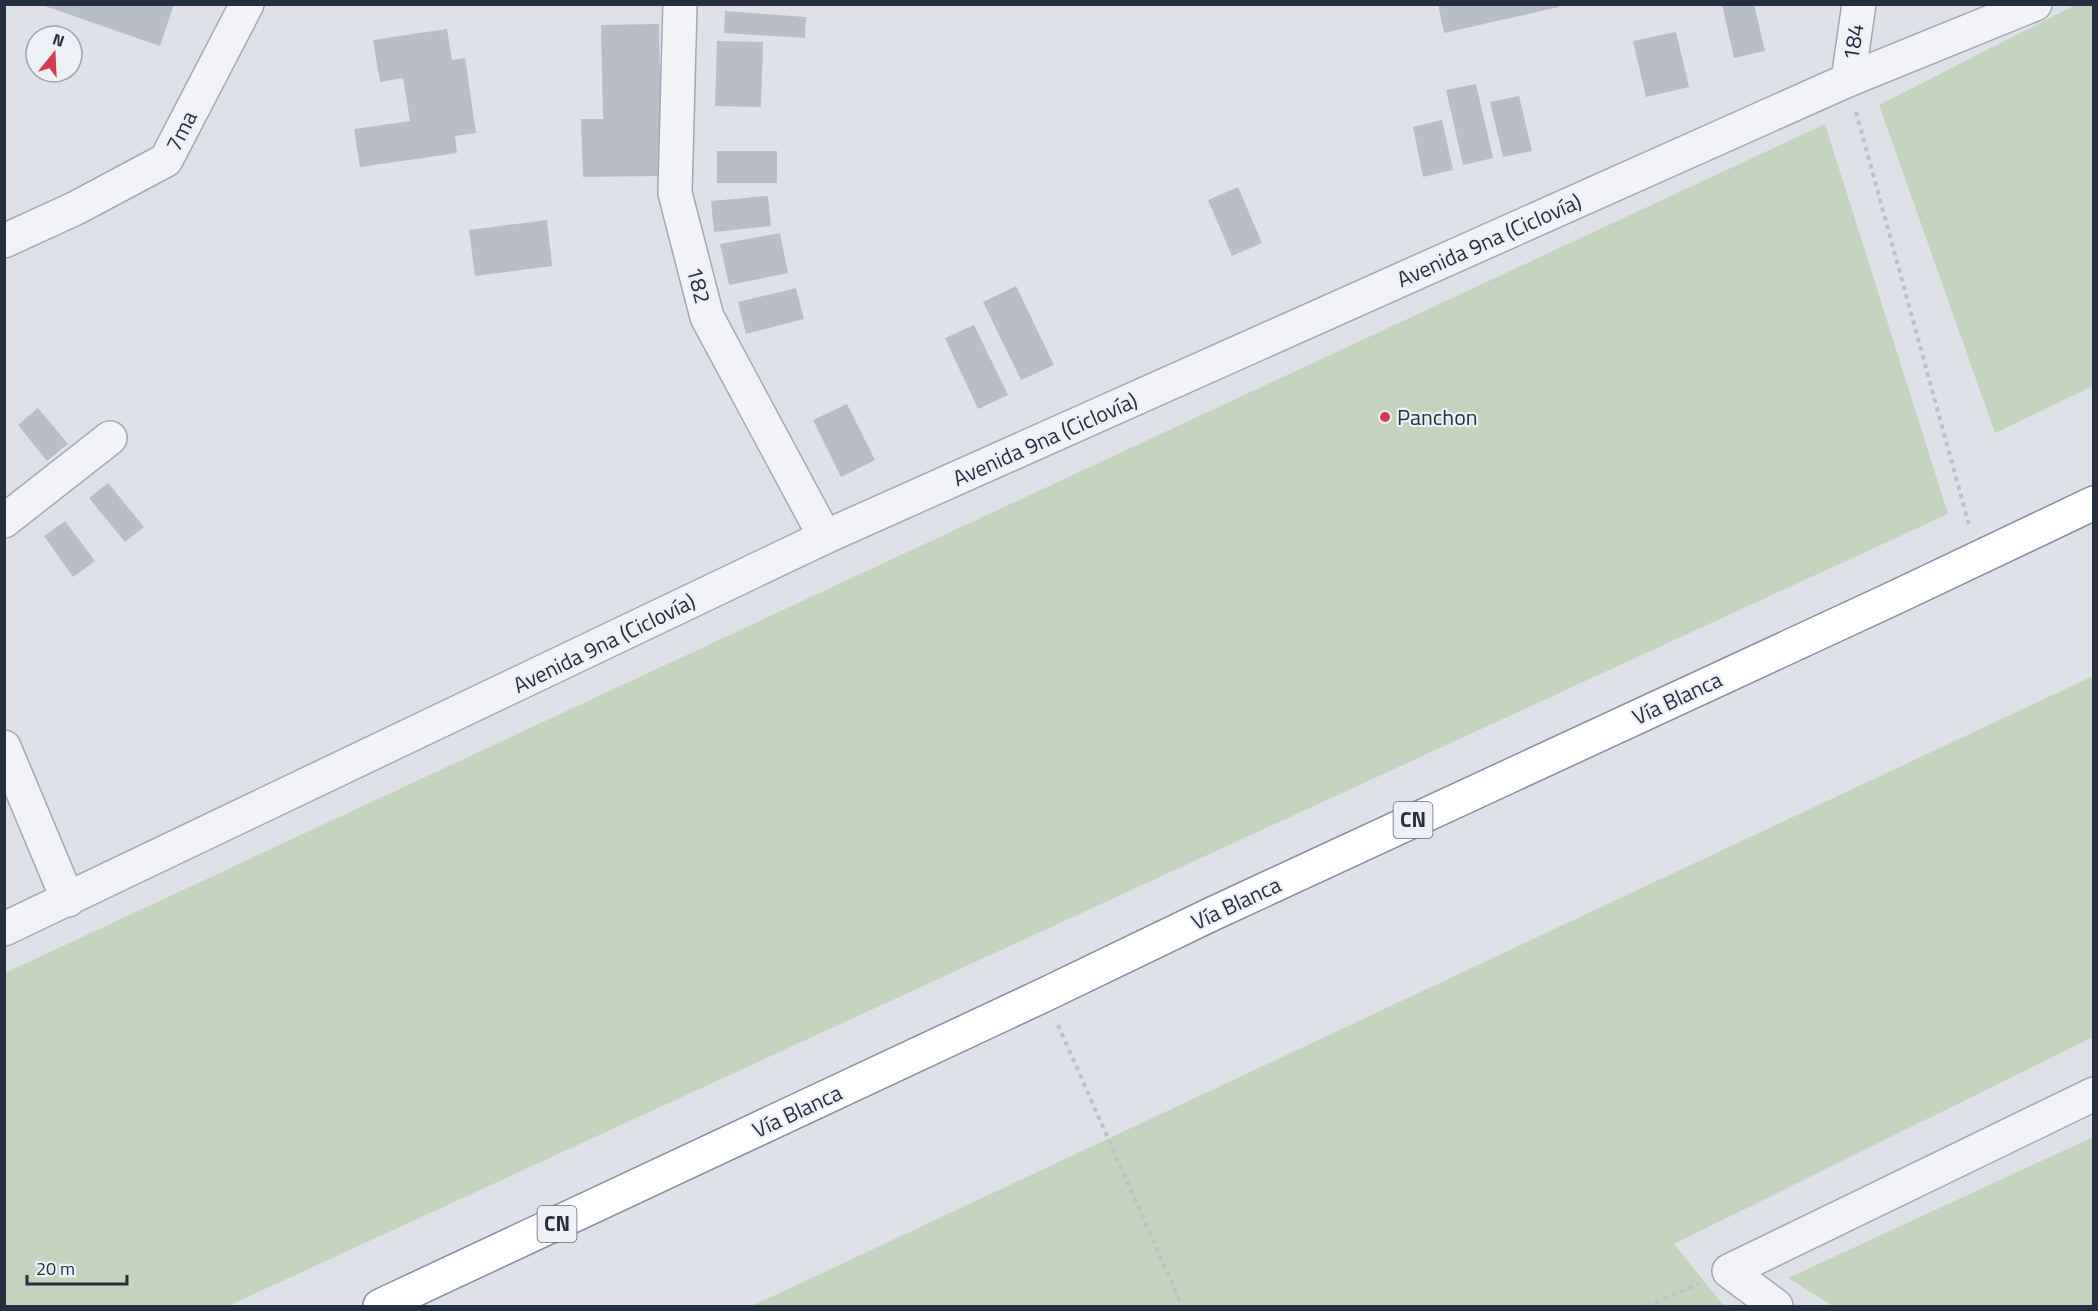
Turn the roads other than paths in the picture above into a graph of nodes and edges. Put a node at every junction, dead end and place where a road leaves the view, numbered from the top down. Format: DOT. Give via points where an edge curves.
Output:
graph roads {
  1 [pos="247,4"];
  2 [pos="680,4"];
  3 [pos="1859,4"];
  4 [pos="2035,4"];
  5 [pos="1848,80"];
  6 [pos="5,240"];
  7 [pos="110,438"];
  8 [pos="2094,503"];
  9 [pos="4,521"];
  10 [pos="825,537"];
  11 [pos="4,747"];
  12 [pos="68,900"];
  13 [pos="4,929"];
  14 [pos="2094,1094"];
  15 [pos="380,1306"];
  16 [pos="1776,1306"];
  1 -- 6 [label="street, 7ma" via="166,160"];
  2 -- 10 [label="street, 182" via="675,193 707,317"];
  3 -- 5 [label="street, 184"];
  4 -- 5 [label="street, Avenida 9na (Ciclovía)"];
  5 -- 10 [label="street, Avenida 9na (Ciclovía)"];
  7 -- 9 [label="street"];
  8 -- 15 [label="highway, Vía Blanca / CN"];
  10 -- 12 [label="street, Avenida 9na (Ciclovía)"];
  11 -- 12 [label="street"];
  12 -- 13 [label="street, Avenida 9na (Ciclovía)"];
  14 -- 16 [label="street" via="1728,1271"];
}
